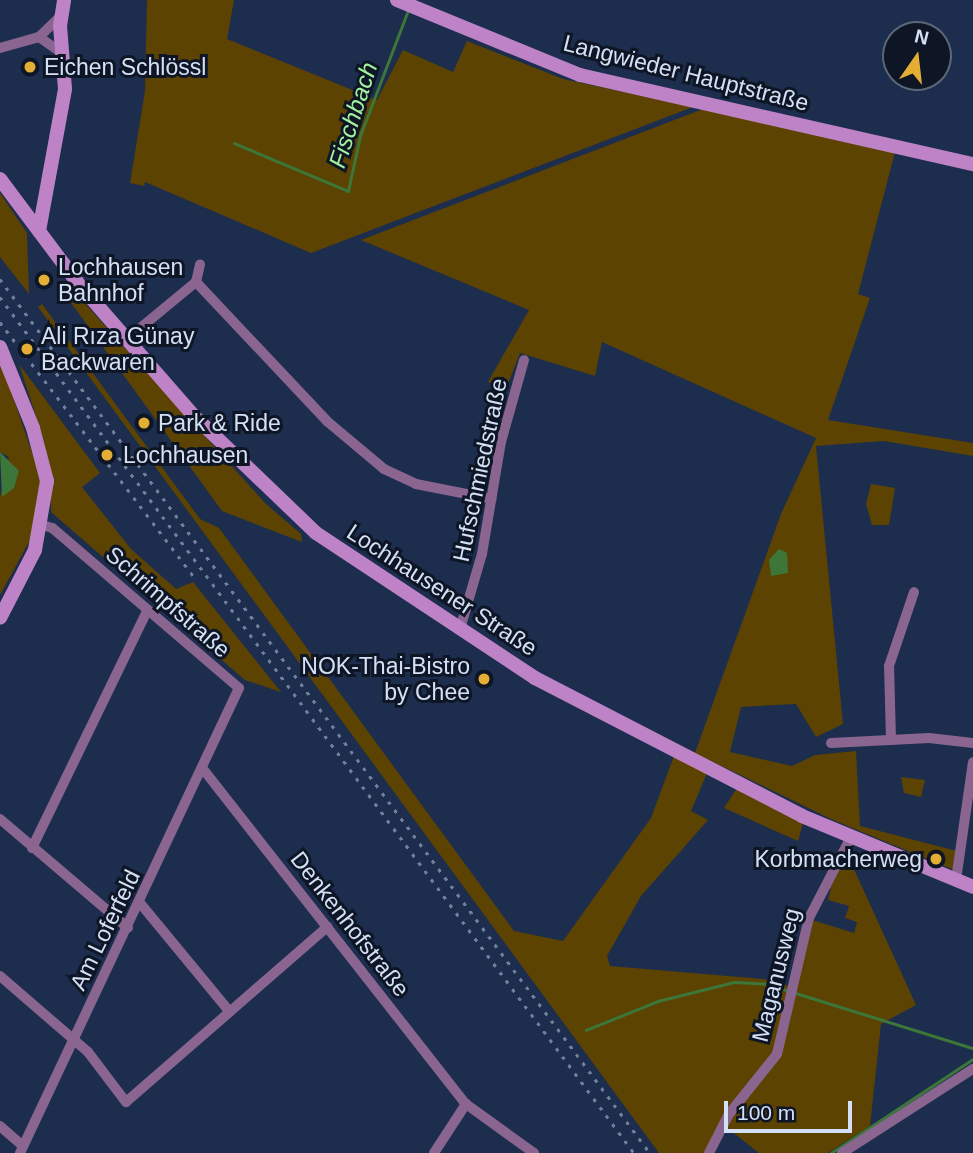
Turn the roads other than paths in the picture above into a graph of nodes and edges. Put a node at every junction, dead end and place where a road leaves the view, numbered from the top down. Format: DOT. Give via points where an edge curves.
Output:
graph roads {
  1 [pos="64,0"];
  2 [pos="397,0"];
  3 [pos="60,17"];
  4 [pos="39,37"];
  5 [pos="0,48"];
  6 [pos="63,54"];
  7 [pos="973,163"];
  8 [pos="0,179"];
  9 [pos="44,200"];
  10 [pos="19,205"];
  11 [pos="39,231"];
  12 [pos="200,264"];
  13 [pos="196,282"];
  14 [pos="127,339"];
  15 [pos="0,347"];
  16 [pos="524,360"];
  17 [pos="492,499"];
  18 [pos="42,525"];
  19 [pos="914,592"];
  20 [pos="147,611"];
  21 [pos="0,618"];
  22 [pos="460,629"];
  23 [pos="224,723"];
  24 [pos="891,740"];
  25 [pos="831,743"];
  26 [pos="973,743"];
  27 [pos="973,762"];
  28 [pos="203,769"];
  29 [pos="0,819"];
  30 [pos="850,837"];
  31 [pos="32,848"];
  32 [pos="956,880"];
  33 [pos="973,887"];
  34 [pos="140,903"];
  35 [pos="128,928"];
  36 [pos="327,928"];
  37 [pos="0,975"];
  38 [pos="230,1012"];
  39 [pos="74,1039"];
  40 [pos="973,1069"];
  41 [pos="466,1104"];
  42 [pos="0,1126"];
  43 [pos="21,1150"];
  44 [pos="434,1153"];
  45 [pos="534,1153"];
  46 [pos="709,1153"];
  47 [pos="842,1153"];
  1 -- 3 [label="main road"];
  2 -- 7 [label="main road, Langwieder Hauptstraße" via="580,75"];
  3 -- 4 [label="street"];
  3 -- 6 [label="main road"];
  4 -- 5 [label="street"];
  4 -- 6 [label="street"];
  6 -- 9 [label="main road" via="65,89"];
  8 -- 10 [label="main road, Lochhausener Straße"];
  9 -- 10 [label="main road" via="32,207"];
  9 -- 11 [label="main road"];
  10 -- 11 [label="main road, Lochhausener Straße"];
  11 -- 14 [label="main road, Lochhausener Straße"];
  12 -- 13 [label="street"];
  13 -- 14 [label="street"];
  13 -- 17 [label="street" via="328,422 384,469 416,484"];
  14 -- 22 [label="main road, Lochhausener Straße" via="194,416 298,519"];
  15 -- 18 [label="main road" via="43,460 47,481"];
  16 -- 17 [label="street, Hufschmiedstraße" via="507,418"];
  17 -- 22 [label="street, Hufschmiedstraße"];
  18 -- 20 [label="street, Schrimpfstraße" via="52,528"];
  18 -- 21 [label="main road" via="25,573"];
  19 -- 24 [label="street" via="888,666"];
  20 -- 23 [label="street, Schrimpfstraße" via="239,688"];
  20 -- 31 [label="street"];
  22 -- 30 [label="main road, Lochhausener Straße" via="535,678"];
  23 -- 28 [label="street, Am Loferfeld"];
  24 -- 25 [label="street"];
  24 -- 26 [label="street"];
  27 -- 32 [label="street"];
  28 -- 34 [label="street, Am Loferfeld"];
  28 -- 36 [label="street, Denkenhofstraße"];
  29 -- 31 [label="street"];
  30 -- 32 [label="main road, Lochhausener Straße"];
  30 -- 46 [label="street, Maganusweg" via="809,918 777,1054 729,1114"];
  31 -- 35 [label="street"];
  32 -- 33 [label="main road, Lochhausener Straße"];
  34 -- 35 [label="street, Am Loferfeld"];
  34 -- 38 [label="street"];
  35 -- 39 [label="street, Am Loferfeld"];
  36 -- 38 [label="street"];
  36 -- 41 [label="street, Denkenhofstraße"];
  37 -- 39 [label="street"];
  38 -- 39 [label="street" via="126,1102"];
  39 -- 43 [label="street, Am Loferfeld"];
  40 -- 47 [label="street"];
  41 -- 44 [label="street"];
  41 -- 45 [label="street, Denkenhofstraße"];
  42 -- 43 [label="street"];
}
